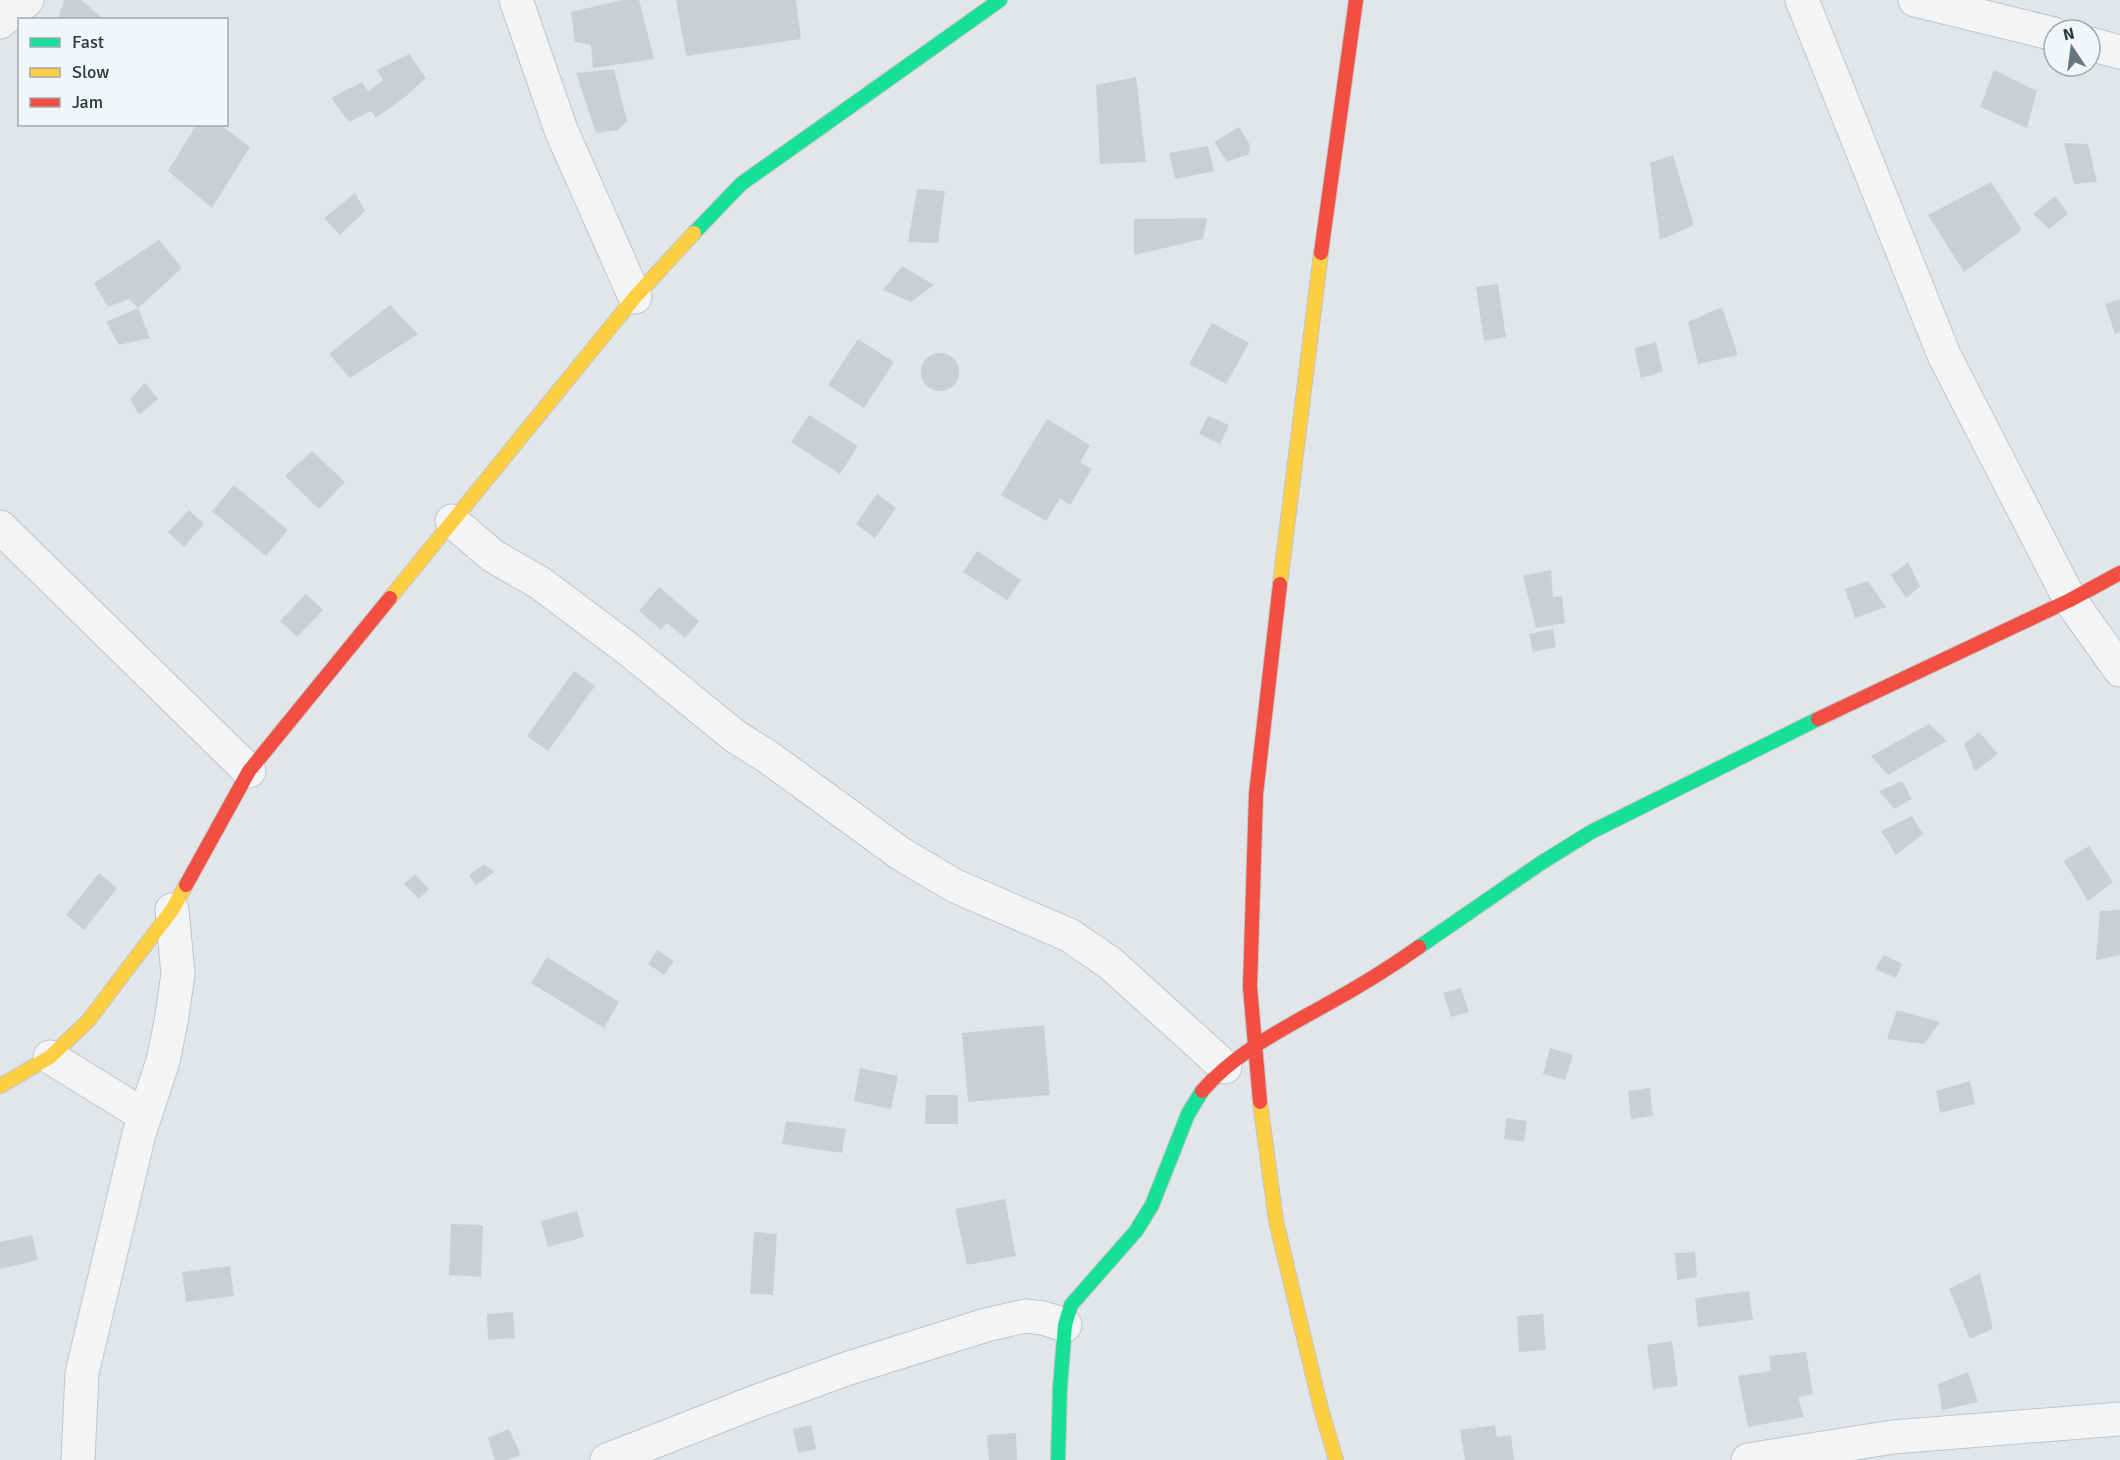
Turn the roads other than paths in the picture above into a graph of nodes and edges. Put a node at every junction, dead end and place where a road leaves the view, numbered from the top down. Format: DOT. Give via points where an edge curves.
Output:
graph roads {
  1 [pos="27,0"];
  2 [pos="516,0"];
  3 [pos="1000,0"];
  4 [pos="1356,0"];
  5 [pos="1802,0"];
  6 [pos="1915,0"];
  7 [pos="0,22"];
  8 [pos="2042,31"];
  9 [pos="2102,47"];
  10 [pos="2120,51"];
  11 [pos="635,297"];
  12 [pos="452,521"];
  13 [pos="0,527"];
  14 [pos="2120,573"];
  15 [pos="2070,600"];
  16 [pos="2120,670"];
  17 [pos="249,771"];
  18 [pos="172,910"];
  19 [pos="1255,1048"];
  20 [pos="50,1058"];
  21 [pos="1225,1067"];
  22 [pos="0,1086"];
  23 [pos="145,1116"];
  24 [pos="1065,1325"];
  25 [pos="2120,1419"];
  26 [pos="78,1460"];
  27 [pos="607,1460"];
  28 [pos="1058,1460"];
  29 [pos="1336,1460"];
  30 [pos="1748,1460"];
  1 -- 7 [label="street"];
  2 -- 11 [label="street" via="561,130"];
  3 -- 11 [label="street" via="741,184"];
  4 -- 19 [label="street" via="1256,794 1250,987"];
  5 -- 15 [label="street" via="1944,355"];
  6 -- 8 [label="street"];
  9 -- 10 [label="street"];
  11 -- 12 [label="street"];
  12 -- 17 [label="street"];
  12 -- 21 [label="street" via="494,556 540,584 619,643 736,737 901,854 955,886 1069,935 1110,963"];
  13 -- 17 [label="street"];
  14 -- 15 [label="street"];
  15 -- 16 [label="street"];
  15 -- 19 [label="street" via="1851,702 1591,832 1413,952"];
  17 -- 18 [label="street"];
  18 -- 20 [label="street" via="88,1021"];
  18 -- 23 [label="street" via="178,974 163,1061"];
  19 -- 21 [label="street"];
  19 -- 29 [label="street" via="1276,1221"];
  20 -- 22 [label="street"];
  20 -- 23 [label="street"];
  21 -- 24 [label="street" via="1203,1090 1188,1114 1142,1222 1071,1305"];
  23 -- 26 [label="street" via="82,1373"];
  24 -- 27 [label="street" via="1025,1316 986,1325 849,1368"];
  24 -- 28 [label="street"];
  25 -- 30 [label="street" via="1893,1437"];
}
